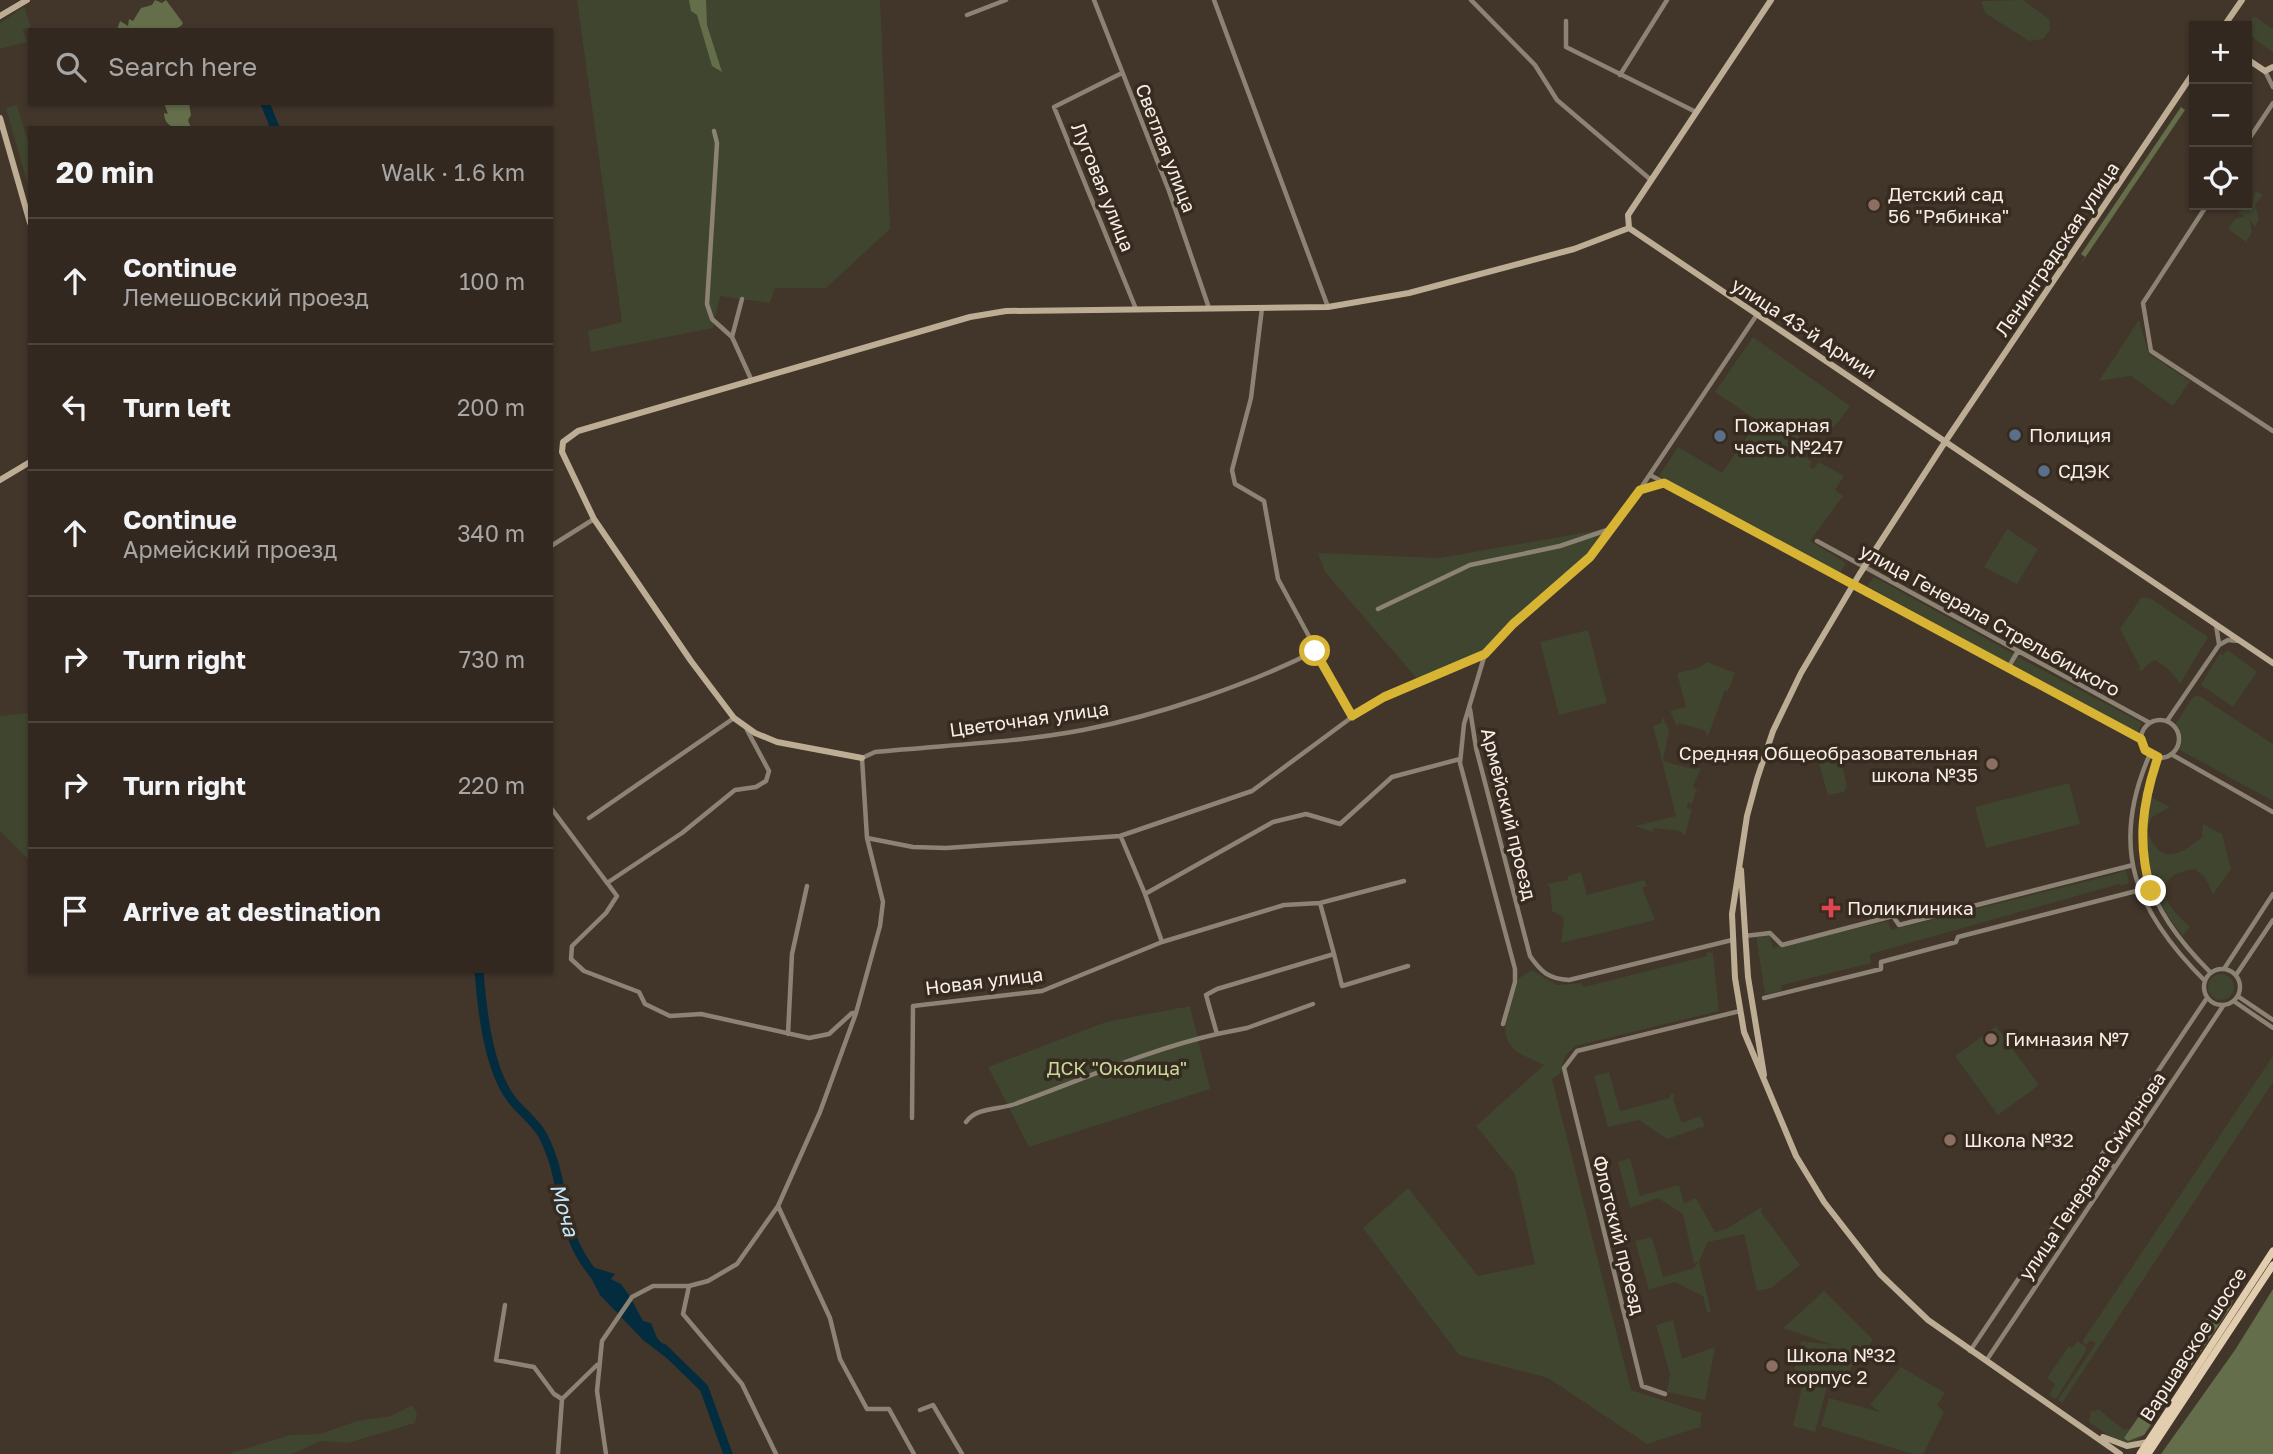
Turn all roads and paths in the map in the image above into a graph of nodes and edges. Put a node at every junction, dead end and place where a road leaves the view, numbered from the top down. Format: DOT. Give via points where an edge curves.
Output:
graph roads {
  1 [pos="27,0"];
  2 [pos="1006,0"];
  3 [pos="1094,0"];
  4 [pos="1214,0"];
  5 [pos="1471,0"];
  6 [pos="1667,0"];
  7 [pos="1771,0"];
  8 [pos="2242,0"];
  9 [pos="0,15"];
  10 [pos="967,15"];
  11 [pos="1566,21"];
  12 [pos="2227,21"];
  13 [pos="2252,62"];
  14 [pos="2273,67"];
  15 [pos="2265,71"];
  16 [pos="1122,73"];
  17 [pos="1620,75"];
  18 [pos="2189,79"];
  19 [pos="2273,87"];
  20 [pos="2273,103"];
  21 [pos="1696,112"];
  22 [pos="0,118"];
  23 [pos="714,131"];
  24 [pos="2252,134"];
  25 [pos="1651,180"];
  26 [pos="2204,210"];
  27 [pos="28,216"];
  28 [pos="1629,228"];
  29 [pos="742,299"];
  30 [pos="1328,307"];
  31 [pos="1209,308"];
  32 [pos="1262,308"];
  33 [pos="1136,310"];
  34 [pos="1756,316"];
  35 [pos="732,337"];
  36 [pos="751,379"];
  37 [pos="1954,430"];
  38 [pos="2273,431"];
  39 [pos="1945,442"];
  40 [pos="1962,453"];
  41 [pos="28,463"];
  42 [pos="1650,475"];
  43 [pos="0,480"];
  44 [pos="1664,483"];
  45 [pos="1640,490"];
  46 [pos="594,519"];
  47 [pos="1614,528"];
  48 [pos="1818,541"];
  49 [pos="553,545"];
  50 [pos="1864,567"];
  51 [pos="1854,585"];
  52 [pos="1378,609"];
  53 [pos="2215,624"];
  54 [pos="2239,641"];
  55 [pos="2219,645"];
  56 [pos="1315,651"];
  57 [pos="2018,651"];
  58 [pos="1485,654"];
  59 [pos="2273,663"];
  60 [pos="2008,668"];
  61 [pos="1469,705"];
  62 [pos="1352,716"];
  63 [pos="734,718"];
  64 [pos="2167,722"];
  65 [pos="2150,723"];
  66 [pos="746,727"];
  67 [pos="2141,739"];
  68 [pos="2150,754"];
  69 [pos="2171,754"];
  70 [pos="2158,757"];
  71 [pos="862,758"];
  72 [pos="1460,759"];
  73 [pos="553,811"];
  74 [pos="2273,812"];
  75 [pos="589,818"];
  76 [pos="1120,836"];
  77 [pos="867,838"];
  78 [pos="2141,842"];
  79 [pos="2131,844"];
  80 [pos="1741,854"];
  81 [pos="2133,865"];
  82 [pos="1404,881"];
  83 [pos="607,883"];
  84 [pos="807,886"];
  85 [pos="2140,890"];
  86 [pos="1145,894"];
  87 [pos="2273,894"];
  88 [pos="1320,903"];
  89 [pos="2157,905"];
  90 [pos="2148,909"];
  91 [pos="1743,913"];
  92 [pos="1732,914"];
  93 [pos="2273,920"];
  94 [pos="1744,936"];
  95 [pos="1732,940"];
  96 [pos="1162,942"];
  97 [pos="1334,954"];
  98 [pos="1408,966"];
  99 [pos="2224,969"];
  100 [pos="2211,973"];
  101 [pos="2236,975"];
  102 [pos="2205,981"];
  103 [pos="1764,998"];
  104 [pos="2207,998"];
  105 [pos="2237,999"];
  106 [pos="1313,1004"];
  107 [pos="2223,1006"];
  108 [pos="1740,1011"];
  109 [pos="856,1013"];
  110 [pos="2273,1020"];
  111 [pos="1503,1024"];
  112 [pos="2273,1028"];
  113 [pos="1744,1032"];
  114 [pos="1757,1032"];
  115 [pos="788,1034"];
  116 [pos="1217,1034"];
  117 [pos="1766,1086"];
  118 [pos="912,1118"];
  119 [pos="966,1122"];
  120 [pos="2100,1158"];
  121 [pos="2115,1167"];
  122 [pos="778,1206"];
  123 [pos="2273,1251"];
  124 [pos="2273,1265"];
  125 [pos="689,1286"];
  126 [pos="505,1305"];
  127 [pos="1970,1351"];
  128 [pos="1986,1362"];
  129 [pos="597,1364"];
  130 [pos="1665,1394"];
  131 [pos="562,1399"];
  132 [pos="920,1410"];
  133 [pos="2094,1433"];
  134 [pos="2148,1442"];
  135 [pos="558,1454"];
  136 [pos="606,1454"];
  137 [pos="776,1454"];
  138 [pos="914,1454"];
  139 [pos="962,1454"];
  140 [pos="2120,1454"];
  141 [pos="2140,1454"];
  142 [pos="2148,1454"];
  1 -- 9 [label="main road"];
  2 -- 10 [label="street"];
  3 -- 16 [label="street, Светлая улица"];
  4 -- 30 [label="street"];
  5 -- 25 [label="street" via="1535,65 1557,100"];
  6 -- 17 [label="street"];
  7 -- 21 [label="main road"];
  8 -- 12 [label="main road"];
  11 -- 17 [label="street" via="1566,47"];
  13 -- 15 [label="main road"];
  14 -- 15 [label="main road"];
  15 -- 19 [label="street"];
  16 -- 31 [label="street, Светлая улица"];
  16 -- 33 [label="street, Луговая улица" via="1054,107"];
  17 -- 21 [label="street"];
  18 -- 37 [label="main road, Ленинградская улица"];
  20 -- 24 [label="street"];
  21 -- 25 [label="main road"];
  22 -- 27 [label="main road"];
  23 -- 35 [label="street" via="718,143 707,304 712,319"];
  25 -- 28 [label="main road" via="1628,215"];
  26 -- 38 [label="street" via="2143,303 2151,351"];
  28 -- 30 [label="main road" via="1574,249 1409,293"];
  28 -- 34 [label="main road, улица 43-й Армии"];
  29 -- 35 [label="street"];
  30 -- 32 [label="main road"];
  31 -- 32 [label="main road"];
  31 -- 33 [label="main road"];
  32 -- 56 [label="street" via="1254,384 1232,470 1235,484 1264,501 1278,579"];
  33 -- 36 [label="main road" via="1006,311 970,317"];
  34 -- 39 [label="main road, улица 43-й Армии"];
  34 -- 42 [label="street, Армейский проезд"];
  35 -- 36 [label="street"];
  36 -- 46 [label="main road" via="578,431 563,442 562,452"];
  37 -- 39 [label="main road, Ленинградская улица"];
  37 -- 40 [label="main road" via="1954,442"];
  39 -- 40 [label="main road, улица 43-й Армии"];
  39 -- 50 [label="main road, Ленинградская улица"];
  40 -- 53 [label="main road, улица 43-й Армии"];
  41 -- 43 [label="main road"];
  42 -- 44 [label="street, улица Генерала Стрельбицкого"];
  42 -- 45 [label="street, Армейский проезд"];
  44 -- 45 [label="street"];
  44 -- 51 [label="street, улица Генерала Стрельбицкого"];
  45 -- 47 [label="street, Армейский проезд"];
  46 -- 49 [label="street"];
  46 -- 63 [label="main road"];
  47 -- 52 [label="street" via="1560,546 1470,565"];
  47 -- 58 [label="street, Армейский проезд" via="1590,557"];
  48 -- 50 [label="street, улица Генерала Стрельбицкого"];
  50 -- 51 [label="main road, Ленинградская улица"];
  50 -- 57 [label="street, улица Генерала Стрельбицкого"];
  51 -- 60 [label="street, улица Генерала Стрельбицкого"];
  51 -- 80 [label="main road, Ленинградская улица" via="1801,673 1773,731"];
  53 -- 54 [label="main road, улица 43-й Армии"];
  53 -- 55 [label="street"];
  54 -- 55 [label="street"];
  54 -- 59 [label="main road, улица 43-й Армии"];
  55 -- 64 [label="street"];
  56 -- 62 [label="street"];
  56 -- 71 [label="street, Цветочная улица" via="1263,676 1105,724 875,752"];
  57 -- 60 [label="street"];
  57 -- 65 [label="street, улица Генерала Стрельбицкого"];
  58 -- 61 [label="street, Армейский проезд"];
  58 -- 62 [label="street" via="1384,697"];
  60 -- 67 [label="street, улица Генерала Стрельбицкого"];
  61 -- 72 [label="street"];
  61 -- 95 [label="street, Армейский проезд" via="1530,956 1540,971 1569,980"];
  62 -- 76 [label="street" via="1252,791"];
  63 -- 66 [label="main road"];
  63 -- 75 [label="street"];
  64 -- 65 [label="street"];
  64 -- 69 [label="street" via="2179,740"];
  65 -- 67 [label="street"];
  66 -- 71 [label="main road" via="777,742"];
  66 -- 83 [label="street" via="769,771 766,781 735,790 682,833"];
  67 -- 68 [label="street"];
  68 -- 70 [label="street"];
  68 -- 79 [label="street" via="2137,782"];
  69 -- 70 [label="street"];
  69 -- 74 [label="street"];
  70 -- 78 [label="street" via="2144,801"];
  71 -- 77 [label="street"];
  72 -- 86 [label="street" via="1392,777 1340,824 1307,814 1273,821"];
  72 -- 111 [label="street" via="1515,970"];
  73 -- 83 [label="street"];
  76 -- 77 [label="street" via="946,848"];
  76 -- 86 [label="street"];
  77 -- 109 [label="street" via="883,902"];
  78 -- 79 [label="street"];
  78 -- 89 [label="street"];
  79 -- 81 [label="street"];
  80 -- 91 [label="main road"];
  80 -- 92 [label="main road"];
  81 -- 85 [label="street"];
  81 -- 94 [label="street" via="1899,925 1893,916 1782,945 1770,933"];
  82 -- 88 [label="street, Новая улица"];
  83 -- 115 [label="street" via="616,899 576,940 570,952 573,965 639,992 645,1004 657,1012 701,1014"];
  84 -- 115 [label="street" via="792,954"];
  85 -- 90 [label="street"];
  85 -- 103 [label="street" via="1958,937 1956,942 1881,962 1881,969"];
  86 -- 96 [label="street"];
  87 -- 99 [label="street"];
  88 -- 96 [label="street, Новая улица" via="1284,905"];
  88 -- 97 [label="street"];
  89 -- 90 [label="street"];
  89 -- 100 [label="street" via="2185,947"];
  90 -- 102 [label="street" via="2175,951"];
  91 -- 92 [label="main road"];
  91 -- 94 [label="main road"];
  92 -- 95 [label="main road"];
  93 -- 101 [label="street"];
  94 -- 114 [label="main road"];
  95 -- 108 [label="main road"];
  96 -- 118 [label="street, Новая улица" via="1042,991 913,1006"];
  97 -- 98 [label="street" via="1342,986"];
  97 -- 116 [label="street" via="1206,995"];
  99 -- 100 [label="street"];
  99 -- 101 [label="street"];
  100 -- 102 [label="street"];
  101 -- 105 [label="street" via="2241,985"];
  102 -- 104 [label="street"];
  104 -- 107 [label="street"];
  104 -- 120 [label="street, улица Генерала Смирнова"];
  105 -- 107 [label="street"];
  105 -- 110 [label="street"];
  105 -- 112 [label="street"];
  106 -- 116 [label="street"];
  107 -- 121 [label="street, улица Генерала Смирнова"];
  108 -- 113 [label="main road"];
  108 -- 130 [label="street, Флотский проезд" via="1577,1052 1564,1068 1642,1386"];
  109 -- 115 [label="street" via="823,1036"];
  109 -- 122 [label="street" via="820,1112"];
  113 -- 114 [label="main road"];
  113 -- 117 [label="main road"];
  114 -- 117 [label="main road"];
  116 -- 119 [label="street" via="1010,1106 979,1112"];
  117 -- 127 [label="main road" via="1803,1170 1847,1235 1906,1301"];
  120 -- 121 [label="street"];
  120 -- 127 [label="street, улица Генерала Смирнова"];
  121 -- 128 [label="street, улица Генерала Смирнова"];
  122 -- 125 [label="street" via="737,1264"];
  122 -- 138 [label="street" via="830,1318 840,1359 867,1409 889,1409"];
  123 -- 134 [label="main road, Варшавское шоссе"];
  124 -- 142 [label="main road, Варшавское шоссе"];
  125 -- 129 [label="street" via="653,1286 632,1297 602,1341"];
  125 -- 137 [label="street" via="683,1314 742,1384"];
  126 -- 131 [label="street" via="496,1360 534,1367"];
  127 -- 128 [label="main road"];
  128 -- 133 [label="main road"];
  129 -- 131 [label="street"];
  129 -- 136 [label="street"];
  131 -- 135 [label="street"];
  132 -- 139 [label="street" via="933,1405"];
  133 -- 134 [label="main road" via="2122,1446"];
  133 -- 140 [label="main road"];
  134 -- 141 [label="main road, Варшавское шоссе"];
}
